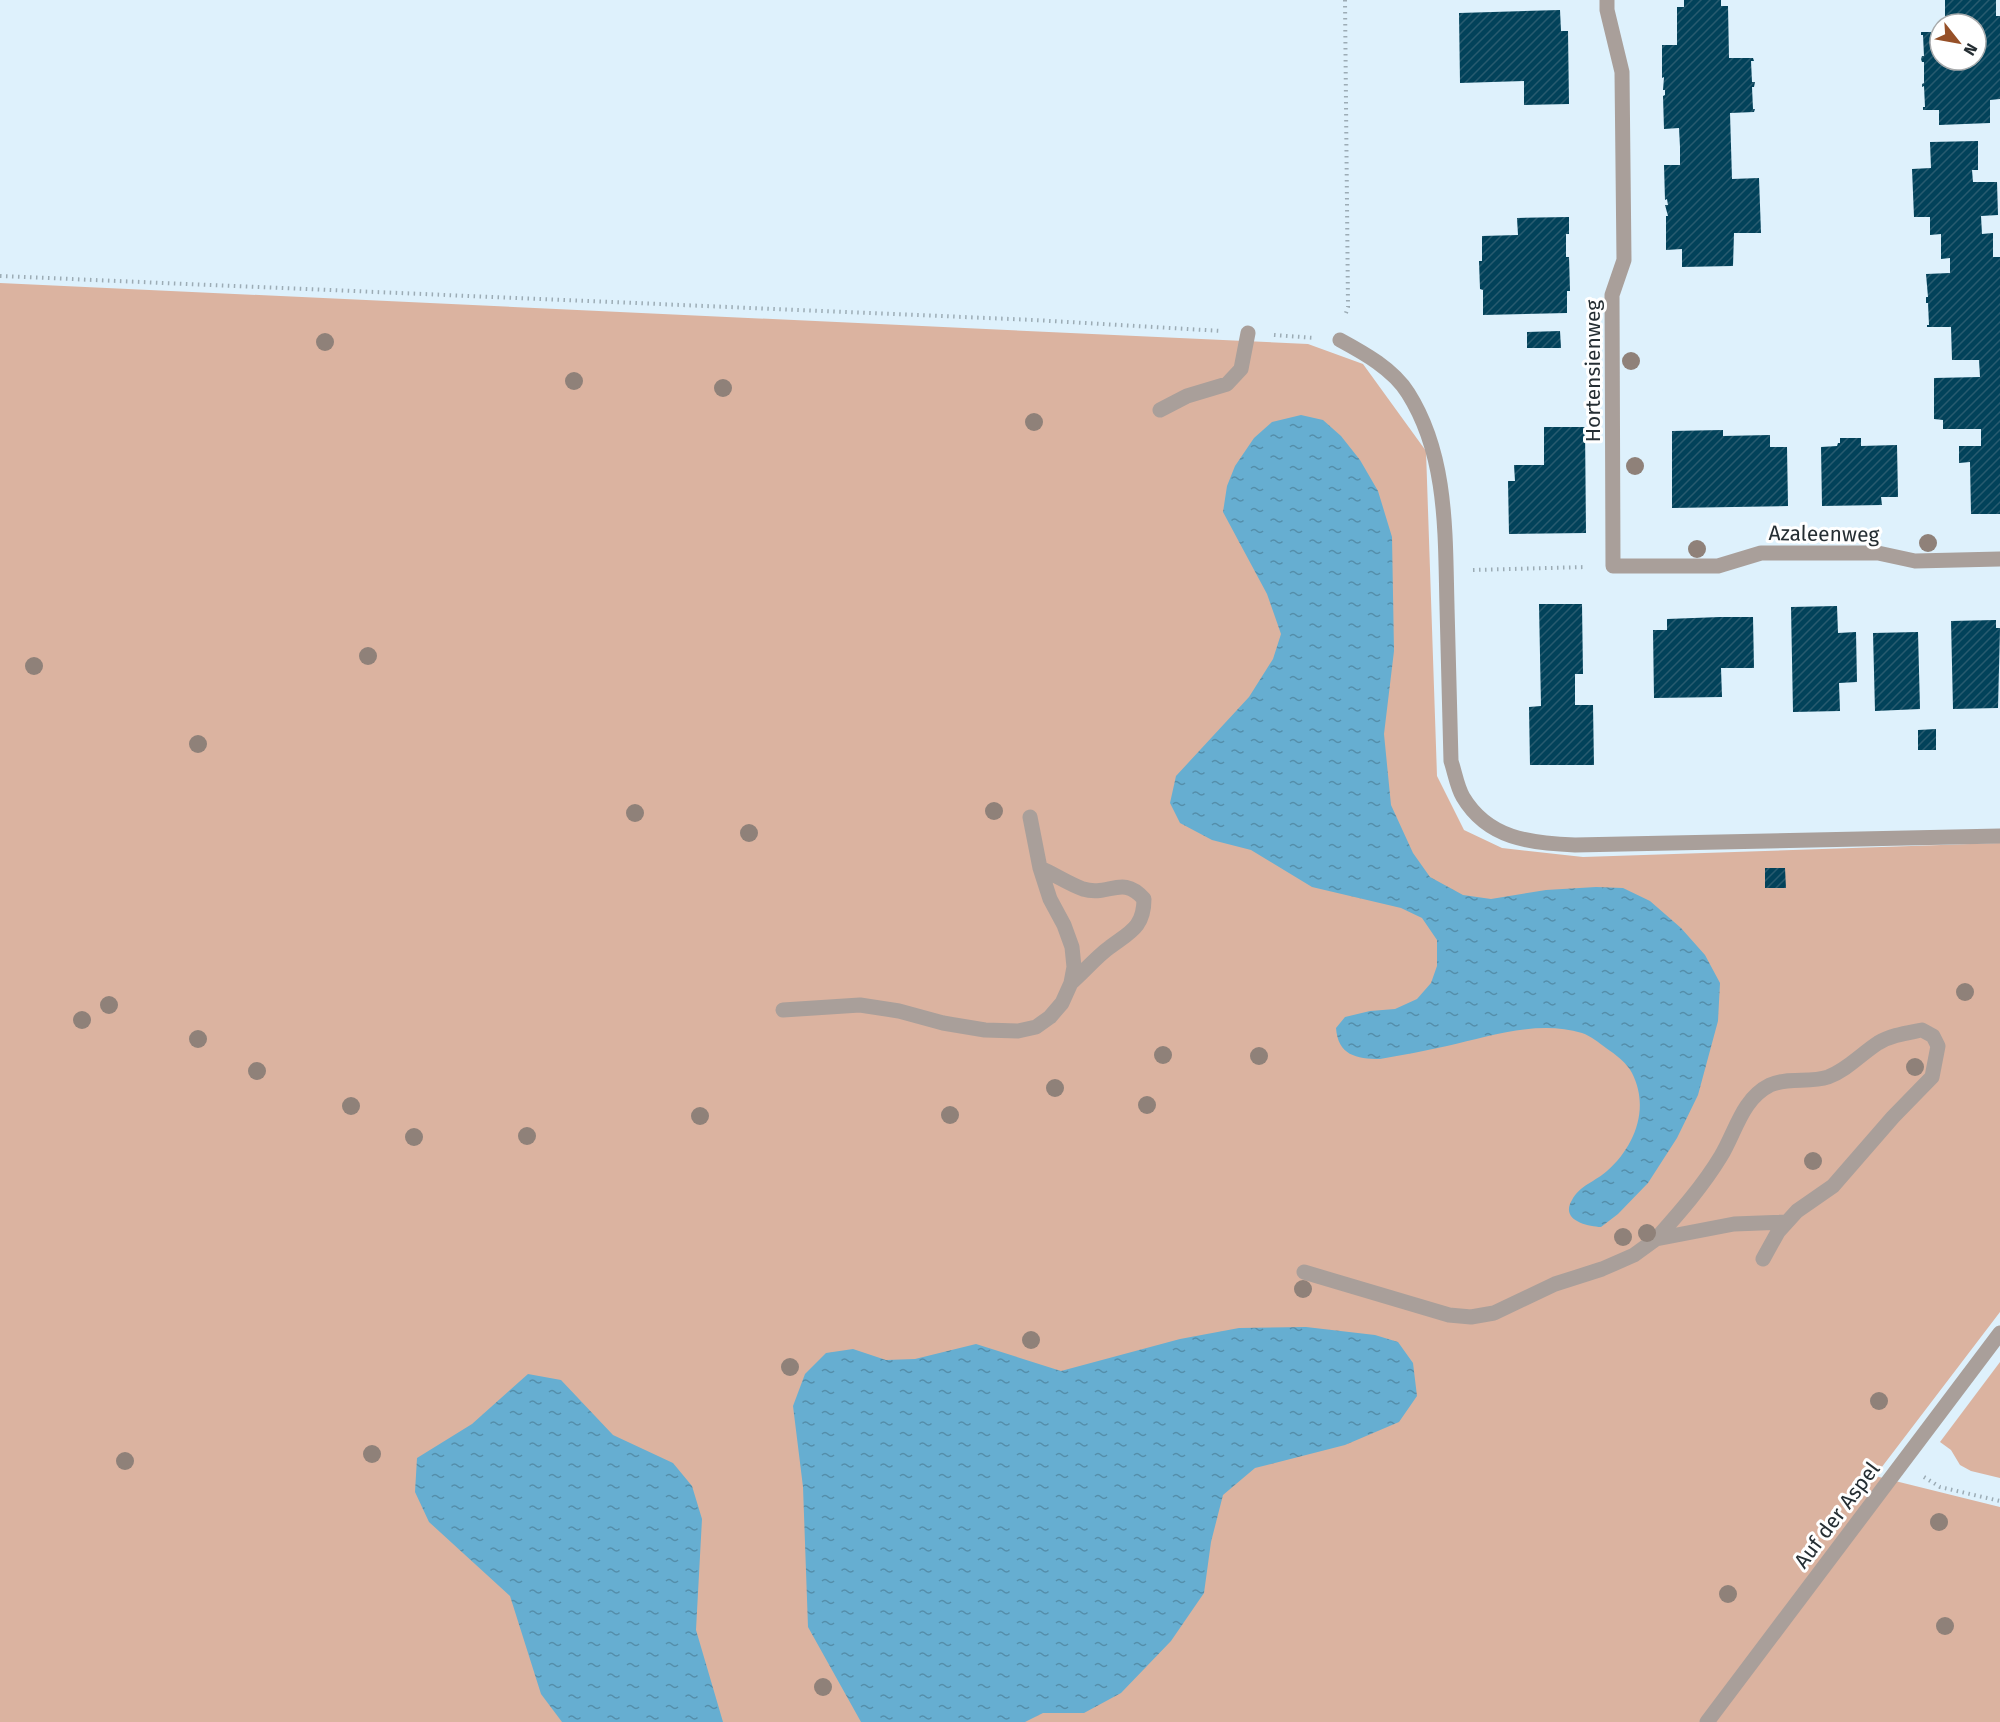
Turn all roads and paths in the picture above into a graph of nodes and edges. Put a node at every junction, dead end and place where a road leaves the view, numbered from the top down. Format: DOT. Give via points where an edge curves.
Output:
graph roads {
  1 [pos="1345,0"];
  2 [pos="1607,0"];
  3 [pos="0,276"];
  4 [pos="1248,333"];
  5 [pos="1340,340"];
  6 [pos="1160,410"];
  7 [pos="2000,559"];
  8 [pos="1614,566"];
  9 [pos="1446,570"];
  10 [pos="1030,817"];
  11 [pos="2000,836"];
  12 [pos="1040,868"];
  13 [pos="1071,983"];
  14 [pos="783,1010"];
  15 [pos="1787,1222"];
  16 [pos="1656,1239"];
  17 [pos="1763,1258"];
  18 [pos="1304,1272"];
  19 [pos="2000,1333"];
  20 [pos="1902,1464"];
  21 [pos="2000,1501"];
  22 [pos="1707,1722"];
  1 -- 5 [label="path" via="1348,307"];
  2 -- 8 [label="street, Hortensienweg" via="1622,72 1624,260 1612,294"];
  3 -- 4 [label="path"];
  4 -- 5 [label="path"];
  4 -- 6 [label="street" via="1240,369 1227,384 1187,396"];
  5 -- 9 [label="street" via="1376,360 1407,392 1425,430 1440,478"];
  7 -- 8 [label="street, Azaleenweg" via="1915,561 1878,553 1761,553 1718,566"];
  8 -- 9 [label="path"];
  9 -- 11 [label="street" via="1451,761 1462,796 1482,821 1511,837 1539,844 1575,845"];
  10 -- 12 [label="street"];
  12 -- 13 [label="street" via="1072,947"];
  12 -- 13 [label="street" via="1084,889 1126,886 1144,899 1138,926"];
  13 -- 14 [label="street" via="1050,1017 1036,1027 1018,1031 964,1027 861,1005"];
  15 -- 16 [label="street" via="1734,1224"];
  15 -- 16 [label="street" via="1833,1186 1932,1077 1938,1046 1933,1036 1922,1030 1898,1035 1880,1042 1828,1077 1772,1084 1756,1093 1688,1203"];
  15 -- 17 [label="street"];
  16 -- 18 [label="street" via="1634,1255 1602,1269 1555,1284 1494,1313 1471,1317 1449,1315"];
  19 -- 20 [label="street, Auf der Aspel"];
  20 -- 21 [label="path" via="1940,1487"];
  20 -- 22 [label="street, Auf der Aspel"];
}
